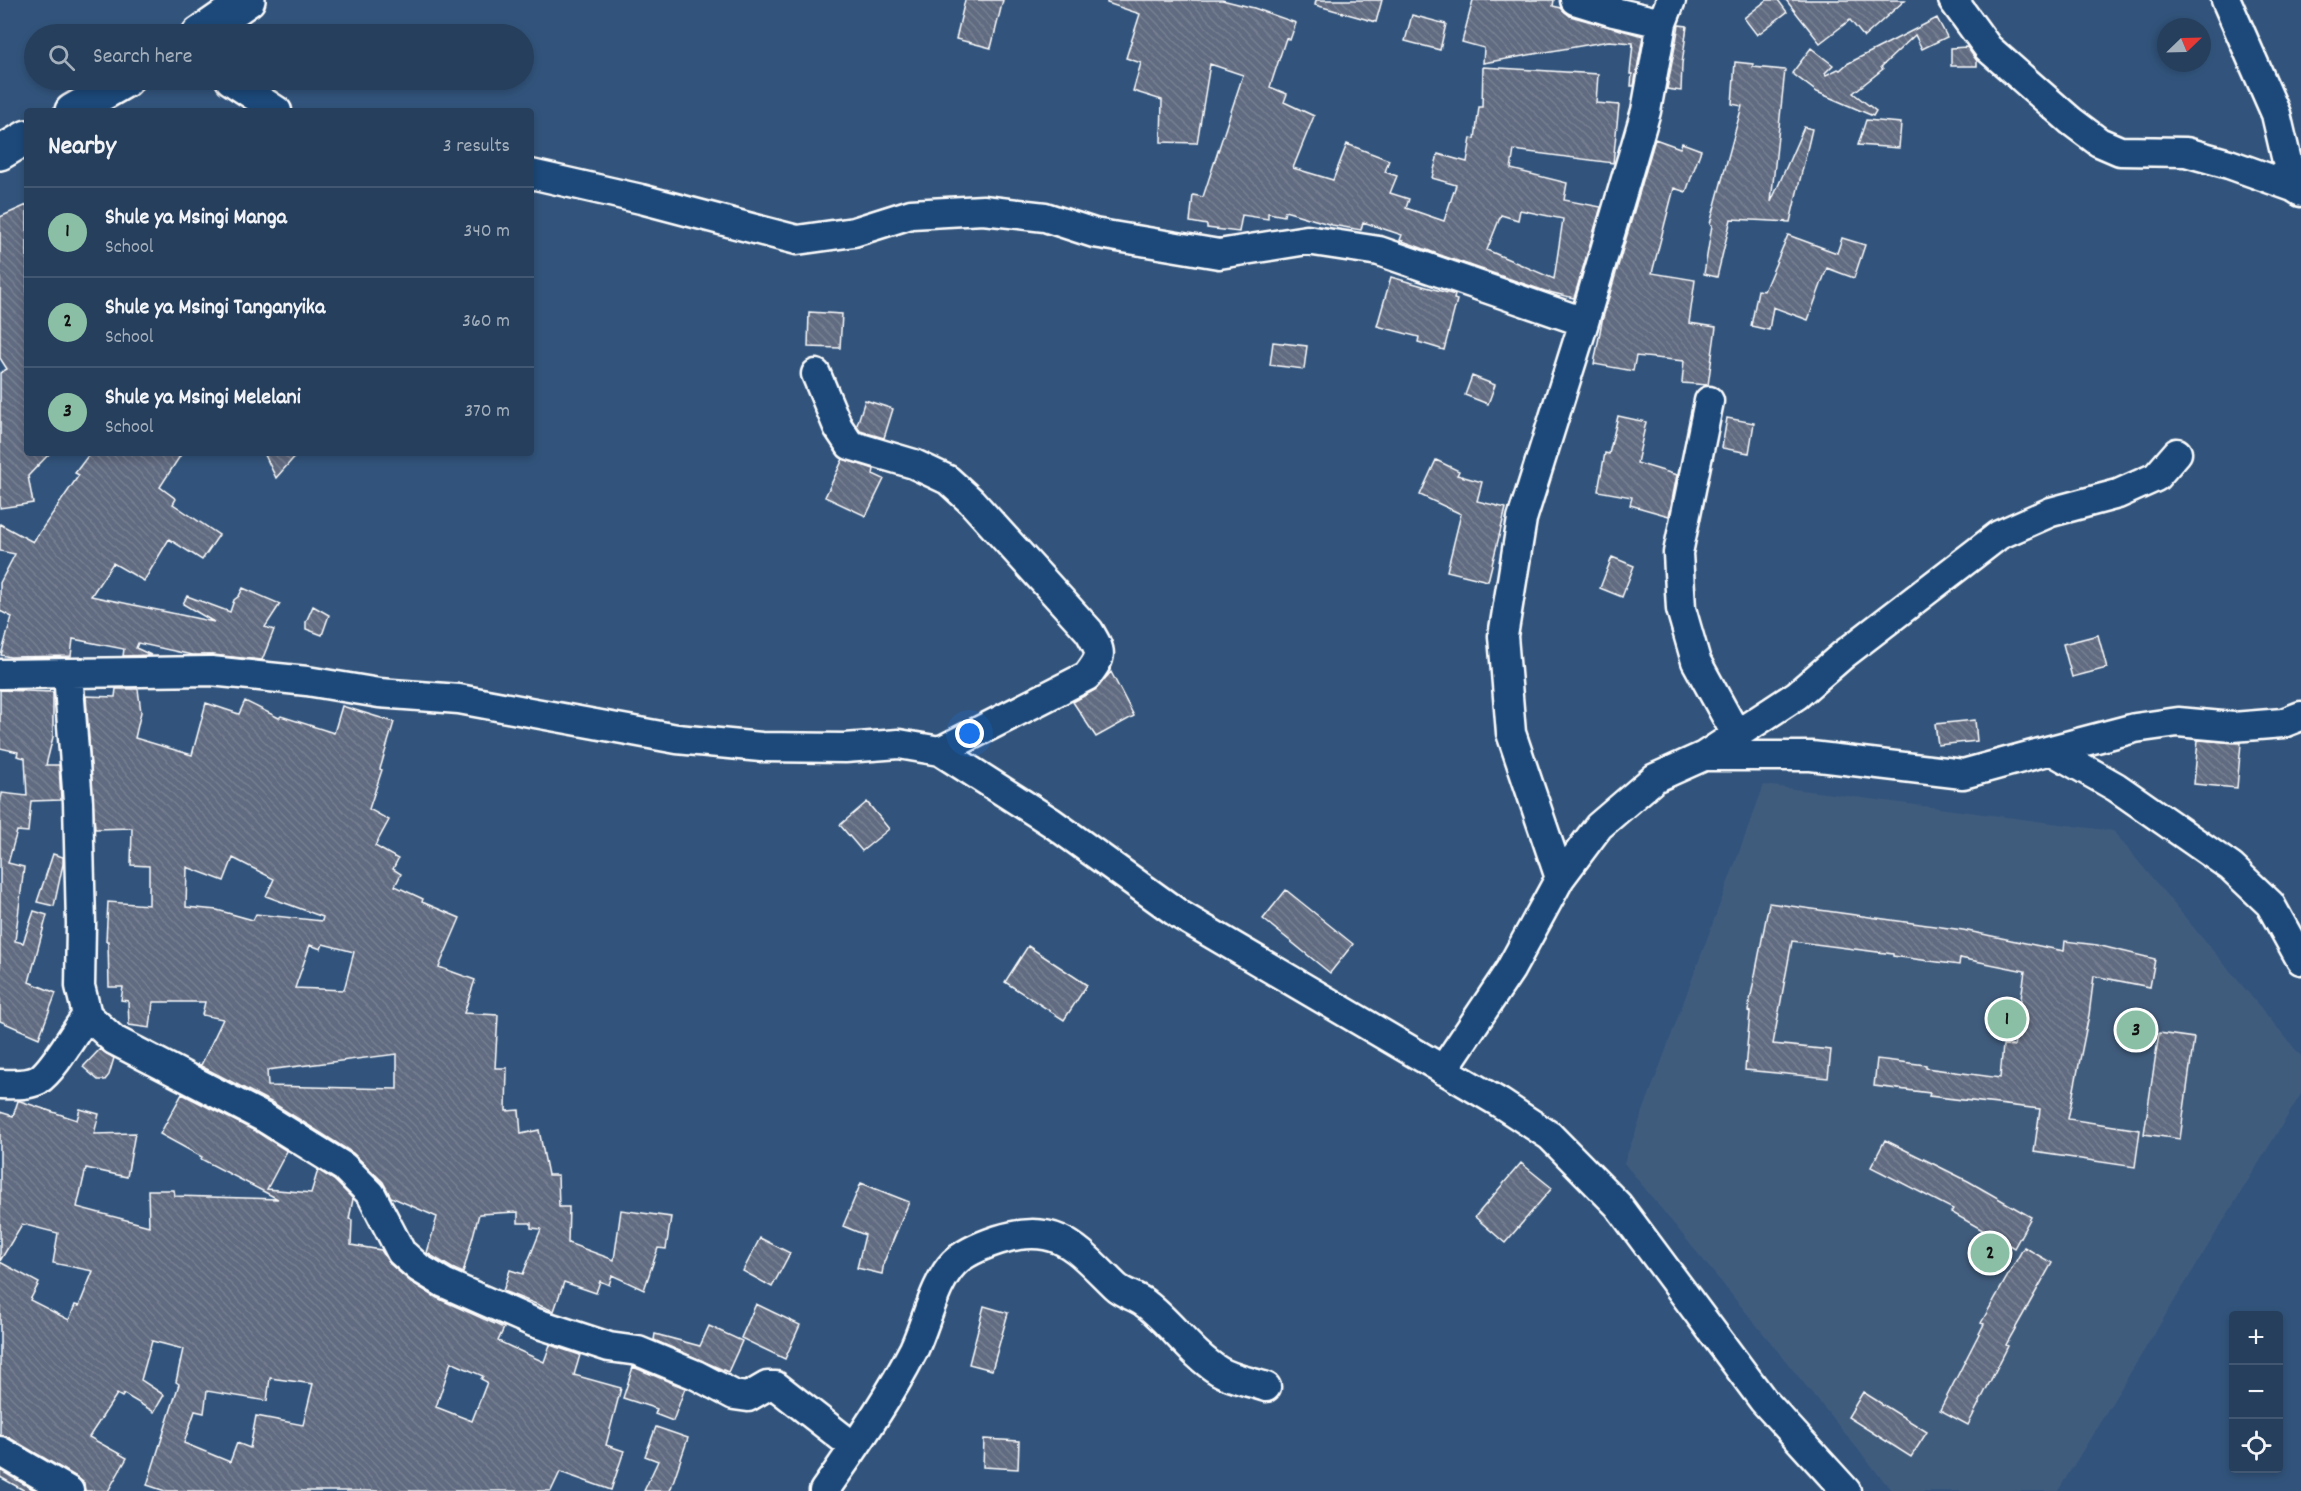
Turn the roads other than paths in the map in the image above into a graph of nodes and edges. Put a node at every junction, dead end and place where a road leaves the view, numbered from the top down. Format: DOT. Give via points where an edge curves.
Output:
graph roads {
  1 [pos="248,0"];
  2 [pos="1575,0"];
  3 [pos="1953,0"];
  4 [pos="2226,0"];
  5 [pos="1666,12"];
  6 [pos="214,24"];
  7 [pos="109,90"];
  8 [pos="245,90"];
  9 [pos="77,108"];
  10 [pos="272,108"];
  11 [pos="24,139"];
  12 [pos="0,153"];
  13 [pos="534,175"];
  14 [pos="2297,189"];
  15 [pos="1584,322"];
  16 [pos="816,374"];
  17 [pos="1709,401"];
  18 [pos="2177,453"];
  19 [pos="0,674"];
  20 [pos="68,674"];
  21 [pos="2301,716"];
  22 [pos="1736,734"];
  23 [pos="2051,750"];
  24 [pos="940,751"];
  25 [pos="1704,756"];
  26 [pos="1560,878"];
  27 [pos="2301,960"];
  28 [pos="87,1015"];
  29 [pos="1443,1070"];
  30 [pos="0,1084"];
  31 [pos="1266,1387"];
  32 [pos="854,1447"];
  33 [pos="0,1451"];
  34 [pos="69,1491"];
  35 [pos="824,1491"];
  36 [pos="1846,1491"];
  1 -- 6 [label="highway"];
  2 -- 5 [label="street" via="1614,12"];
  3 -- 14 [label="street" via="1988,48 2098,142 2121,151 2186,152"];
  4 -- 14 [label="street" via="2276,114"];
  5 -- 15 [label="street" via="1646,111"];
  7 -- 9 [label="highway"];
  8 -- 10 [label="street"];
  11 -- 12 [label="highway"];
  13 -- 15 [label="street" via="641,198 797,240 854,232 911,214 983,210 1045,217 1094,233 1219,254 1307,240 1379,251"];
  15 -- 26 [label="street" via="1522,519 1503,636 1511,733"];
  16 -- 24 [label="street" via="838,427 850,445 914,464 948,480 1089,631 1100,649 1099,660 1087,676"];
  17 -- 22 [label="street" via="1678,553 1681,609 1696,661"];
  18 -- 22 [label="street" via="2156,477 2118,494 2051,512 1999,535 1797,694"];
  19 -- 20 [label="street"];
  20 -- 24 [label="street" via="211,671 379,693 459,699 677,739 761,747 899,744"];
  20 -- 28 [label="street" via="78,802 80,986"];
  21 -- 23 [label="street" via="2283,723 2233,727 2178,722 2135,728"];
  22 -- 25 [label="street"];
  23 -- 25 [label="street" via="1963,774 1811,756"];
  23 -- 27 [label="street" via="2116,787 2231,867 2270,904"];
  24 -- 29 [label="street" via="1051,822 1180,915"];
  25 -- 26 [label="street" via="1655,778 1599,826"];
  26 -- 29 [label="street" via="1510,970"];
  28 -- 30 [label="street" via="38,1080 21,1085"];
  28 -- 32 [label="street" via="114,1040 265,1118 344,1167 371,1194 400,1252 444,1283 533,1322 609,1347 638,1351 734,1395 748,1397 767,1386 776,1386"];
  29 -- 36 [label="street" via="1550,1136 1618,1205 1763,1400"];
  31 -- 32 [label="street" via="1220,1372 1145,1303 1117,1288 1088,1257 1061,1240 1046,1234 1006,1238 980,1246 954,1262 941,1281 914,1349"];
  32 -- 35 [label="street"];
  33 -- 34 [label="street"];
}
